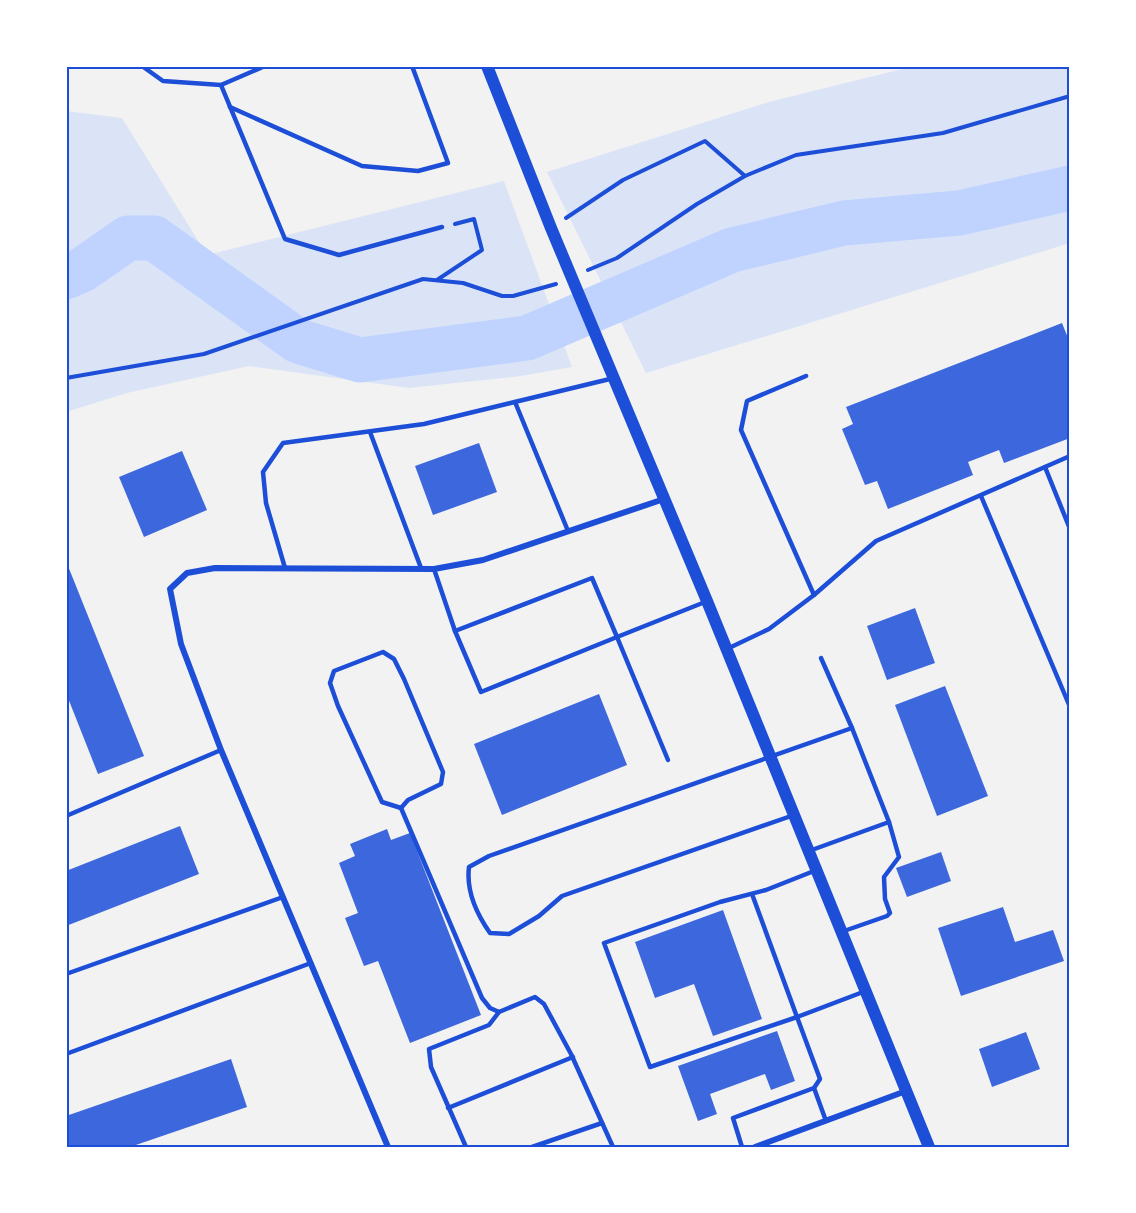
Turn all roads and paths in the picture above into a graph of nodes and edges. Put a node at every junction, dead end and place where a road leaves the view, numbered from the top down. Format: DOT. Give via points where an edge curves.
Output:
graph roads {
  1 [pos="142,66"];
  2 [pos="265,66"];
  3 [pos="412,66"];
  4 [pos="487,66"];
  5 [pos="221,85"];
  6 [pos="1070,96"];
  7 [pos="230,107"];
  8 [pos="745,176"];
  9 [pos="697,204"];
  10 [pos="442,227"];
  11 [pos="551,228"];
  12 [pos="423,279"];
  13 [pos="437,280"];
  14 [pos="806,376"];
  15 [pos="615,377"];
  16 [pos="66,378"];
  17 [pos="515,402"];
  18 [pos="370,432"];
  19 [pos="1070,456"];
  20 [pos="1044,467"];
  21 [pos="981,496"];
  22 [pos="665,499"];
  23 [pos="1070,529"];
  24 [pos="568,531"];
  25 [pos="285,568"];
  26 [pos="421,568"];
  27 [pos="434,568"];
  28 [pos="814,595"];
  29 [pos="707,601"];
  30 [pos="455,631"];
  31 [pos="617,637"];
  32 [pos="727,650"];
  33 [pos="821,658"];
  34 [pos="1070,707"];
  35 [pos="852,728"];
  36 [pos="221,750"];
  37 [pos="770,756"];
  38 [pos="668,760"];
  39 [pos="400,808"];
  40 [pos="794,815"];
  41 [pos="66,816"];
  42 [pos="889,822"];
  43 [pos="809,851"];
  44 [pos="817,870"];
  45 [pos="752,894"];
  46 [pos="283,897"];
  47 [pos="842,931"];
  48 [pos="311,963"];
  49 [pos="66,974"];
  50 [pos="866,991"];
  51 [pos="499,1012"];
  52 [pos="797,1017"];
  53 [pos="66,1054"];
  54 [pos="573,1058"];
  55 [pos="814,1088"];
  56 [pos="907,1091"];
  57 [pos="448,1108"];
  58 [pos="826,1121"];
  59 [pos="602,1123"];
  60 [pos="388,1147"];
  61 [pos="466,1147"];
  62 [pos="532,1147"];
  63 [pos="613,1147"];
  64 [pos="742,1147"];
  65 [pos="755,1147"];
  66 [pos="929,1147"];
  1 -- 5 [label="lane" via="163,81"];
  2 -- 5 [label="lane"];
  3 -- 7 [label="lane" via="448,163 418,171 362,166"];
  4 -- 11 [label="main road"];
  5 -- 7 [label="lane"];
  6 -- 8 [label="path" via="943,133 796,155"];
  7 -- 10 [label="lane" via="285,239 339,255"];
  8 -- 9 [label="path"];
  8 -- 11 [label="path" via="705,141 623,180"];
  10 -- 13 [label="path" via="474,219 482,250"];
  11 -- 15 [label="main road"];
  12 -- 16 [label="path" via="204,354"];
  14 -- 28 [label="lane" via="747,401 741,430"];
  15 -- 17 [label="lane"];
  15 -- 22 [label="main road"];
  17 -- 18 [label="lane" via="424,424"];
  17 -- 24 [label="lane"];
  18 -- 25 [label="lane" via="283,443 263,472 266,503"];
  18 -- 26 [label="lane"];
  19 -- 20 [label="lane"];
  20 -- 21 [label="lane"];
  20 -- 23 [label="lane"];
  21 -- 28 [label="lane" via="876,541"];
  21 -- 34 [label="lane"];
  22 -- 24 [label="street"];
  22 -- 29 [label="main road"];
  24 -- 27 [label="street" via="483,560"];
  25 -- 26 [label="street"];
  25 -- 36 [label="street" via="215,568 188,573 170,589 181,644"];
  26 -- 27 [label="street"];
  27 -- 30 [label="lane"];
  28 -- 32 [label="lane" via="769,629"];
  29 -- 31 [label="lane"];
  29 -- 32 [label="main road"];
  30 -- 31 [label="lane" via="592,578"];
  30 -- 31 [label="lane" via="481,692"];
  31 -- 38 [label="lane"];
  32 -- 37 [label="main road"];
  33 -- 35 [label="lane"];
  35 -- 37 [label="lane"];
  35 -- 42 [label="lane"];
  36 -- 41 [label="lane"];
  36 -- 46 [label="street"];
  37 -- 40 [label="main road"];
  37 -- 40 [label="lane" via="489,856 469,867 467,883 479,917 490,933 509,934 562,896"];
  39 -- 39 [label="lane" via="441,784 443,772 404,679 394,659 383,652 334,671 330,683 382,802"];
  39 -- 51 [label="lane" via="482,998"];
  40 -- 43 [label="main road"];
  42 -- 43 [label="lane"];
  42 -- 47 [label="lane" via="899,857 884,877 890,913"];
  43 -- 44 [label="main road"];
  44 -- 45 [label="lane"];
  44 -- 47 [label="main road"];
  45 -- 52 [label="lane"];
  45 -- 52 [label="lane" via="604,943 650,1067"];
  46 -- 48 [label="street"];
  46 -- 49 [label="lane"];
  47 -- 50 [label="main road"];
  48 -- 53 [label="lane"];
  48 -- 60 [label="street"];
  50 -- 52 [label="lane"];
  50 -- 56 [label="main road"];
  51 -- 54 [label="lane" via="535,997 544,1004"];
  51 -- 57 [label="lane" via="489,1024 429,1049 431,1067"];
  52 -- 55 [label="lane" via="820,1078"];
  54 -- 57 [label="lane"];
  54 -- 59 [label="lane"];
  55 -- 58 [label="lane"];
  55 -- 64 [label="lane" via="733,1118"];
  56 -- 58 [label="street"];
  56 -- 66 [label="main road"];
  57 -- 61 [label="lane"];
  58 -- 65 [label="street"];
  59 -- 62 [label="lane"];
  59 -- 63 [label="lane"];
}
